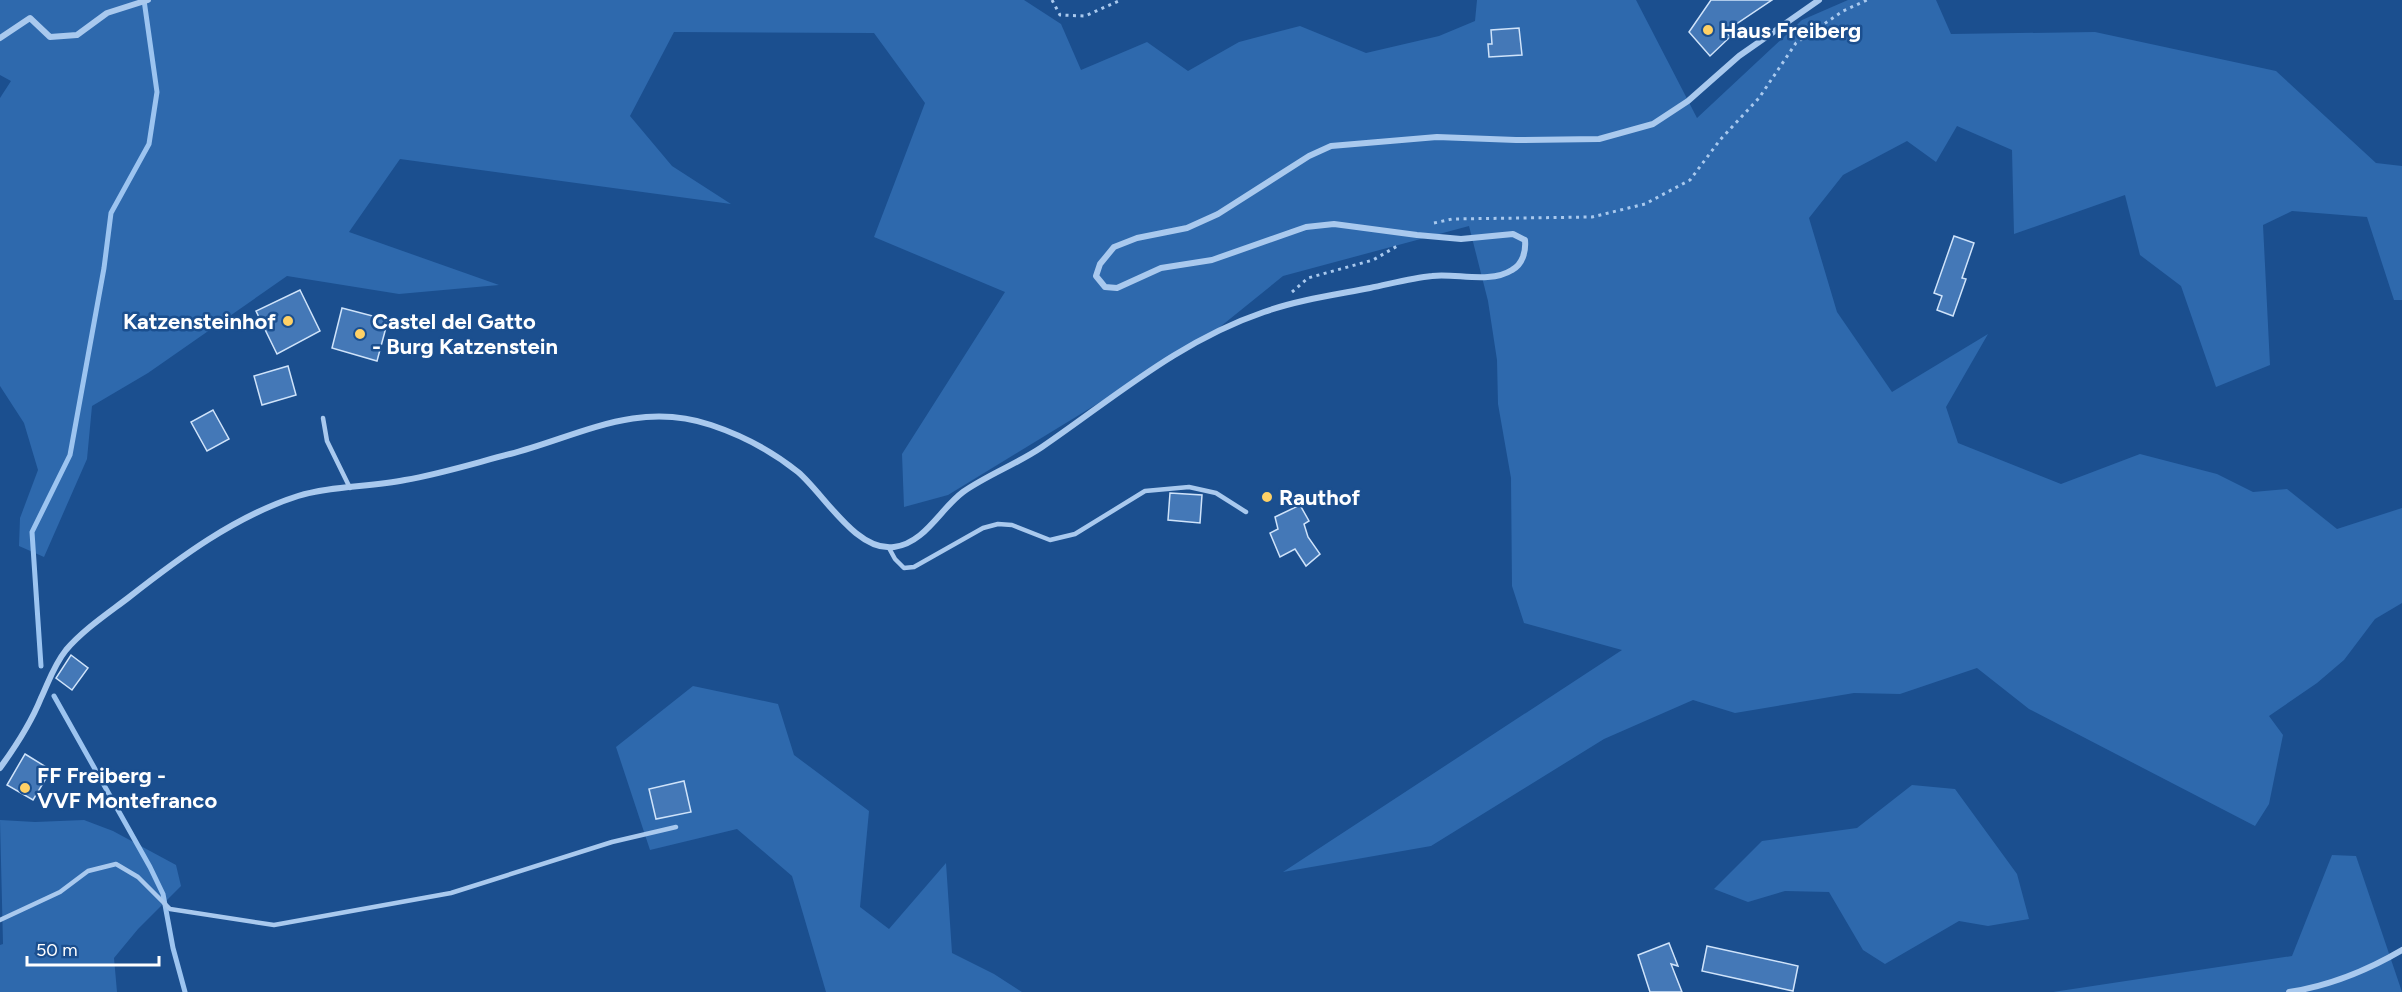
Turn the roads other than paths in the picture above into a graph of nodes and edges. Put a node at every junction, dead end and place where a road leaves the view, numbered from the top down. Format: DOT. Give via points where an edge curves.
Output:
graph roads {
  1 [pos="148,0"];
  2 [pos="1819,0"];
  3 [pos="0,38"];
  4 [pos="323,418"];
  5 [pos="350,488"];
  6 [pos="1246,512"];
  7 [pos="889,548"];
  8 [pos="0,768"];
  9 [pos="676,826"];
  10 [pos="0,920"];
  11 [pos="2402,950"];
  12 [pos="2289,992"];
  1 -- 3 [label="street" via="107,13 77,35 50,37 30,18"];
  2 -- 7 [label="street" via="1739,56 1688,101 1653,124 1599,139 1437,137 1331,146 1218,214 1187,228 1114,247 1096,276 1105,287 1117,288 1161,268 1212,260 1306,228 1334,225 1461,238 1513,234 1525,240 1526,247 1522,261 1510,272 1432,276 1285,305 1226,327 1178,351 1036,451 967,489 922,535 905,545"];
  4 -- 5 [label="lane" via="327,441"];
  5 -- 7 [label="street" via="407,480 506,455 625,418 668,416 709,424 753,443 798,472 857,534 874,545"];
  5 -- 8 [label="street" via="300,496 253,515 186,553 106,615 67,649 51,672 16,747"];
  6 -- 7 [label="lane" via="1216,493 1189,487 1163,489 1144,491 1075,534 1050,540 999,524 983,528 914,567 904,568"];
  9 -- 10 [label="lane" via="451,893 274,925 170,909 138,877 116,864 88,871 60,892"];
  11 -- 12 [label="street" via="2314,988"];
}
